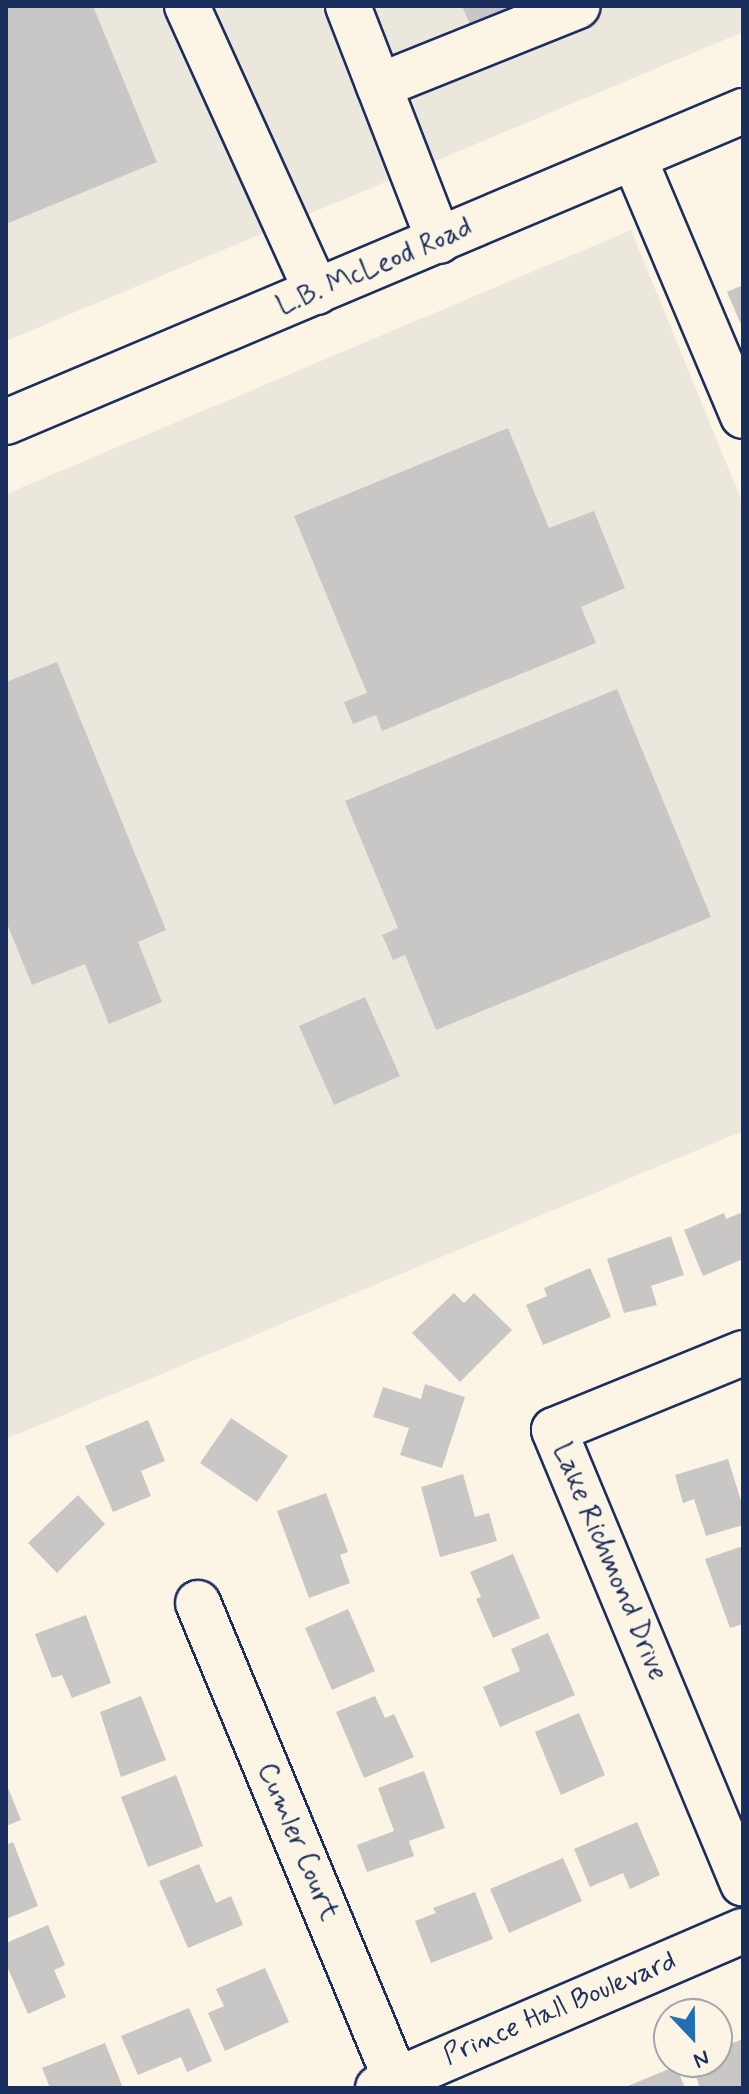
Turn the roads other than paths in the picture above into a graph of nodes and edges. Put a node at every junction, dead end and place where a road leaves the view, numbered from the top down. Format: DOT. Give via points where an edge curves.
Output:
graph roads {
  1 [pos="187,6"];
  2 [pos="348,6"];
  3 [pos="578,6"];
  4 [pos="379,86"];
  5 [pos="743,111"];
  6 [pos="634,158"];
  7 [pos="439,241"];
  8 [pos="317,292"];
  9 [pos="743,416"];
  10 [pos="6,422"];
  11 [pos="743,1353"];
  12 [pos="198,1603"];
  13 [pos="743,1883"];
  14 [pos="743,1931"];
  15 [pos="387,2084"];
  1 -- 8 [label="street"];
  2 -- 4 [label="street"];
  3 -- 4 [label="street"];
  4 -- 7 [label="street"];
  5 -- 6 [label="street, L.B. McLeod Road"];
  6 -- 7 [label="street, L.B. McLeod Road"];
  6 -- 9 [label="street"];
  7 -- 8 [label="street, L.B. McLeod Road"];
  8 -- 10 [label="street, L.B. McLeod Road"];
  11 -- 13 [label="street, Lake Richmond Drive" via="554,1430"];
  12 -- 15 [label="street, Cumler Court"];
  14 -- 15 [label="street, Prince Hall Boulevard"];
}
